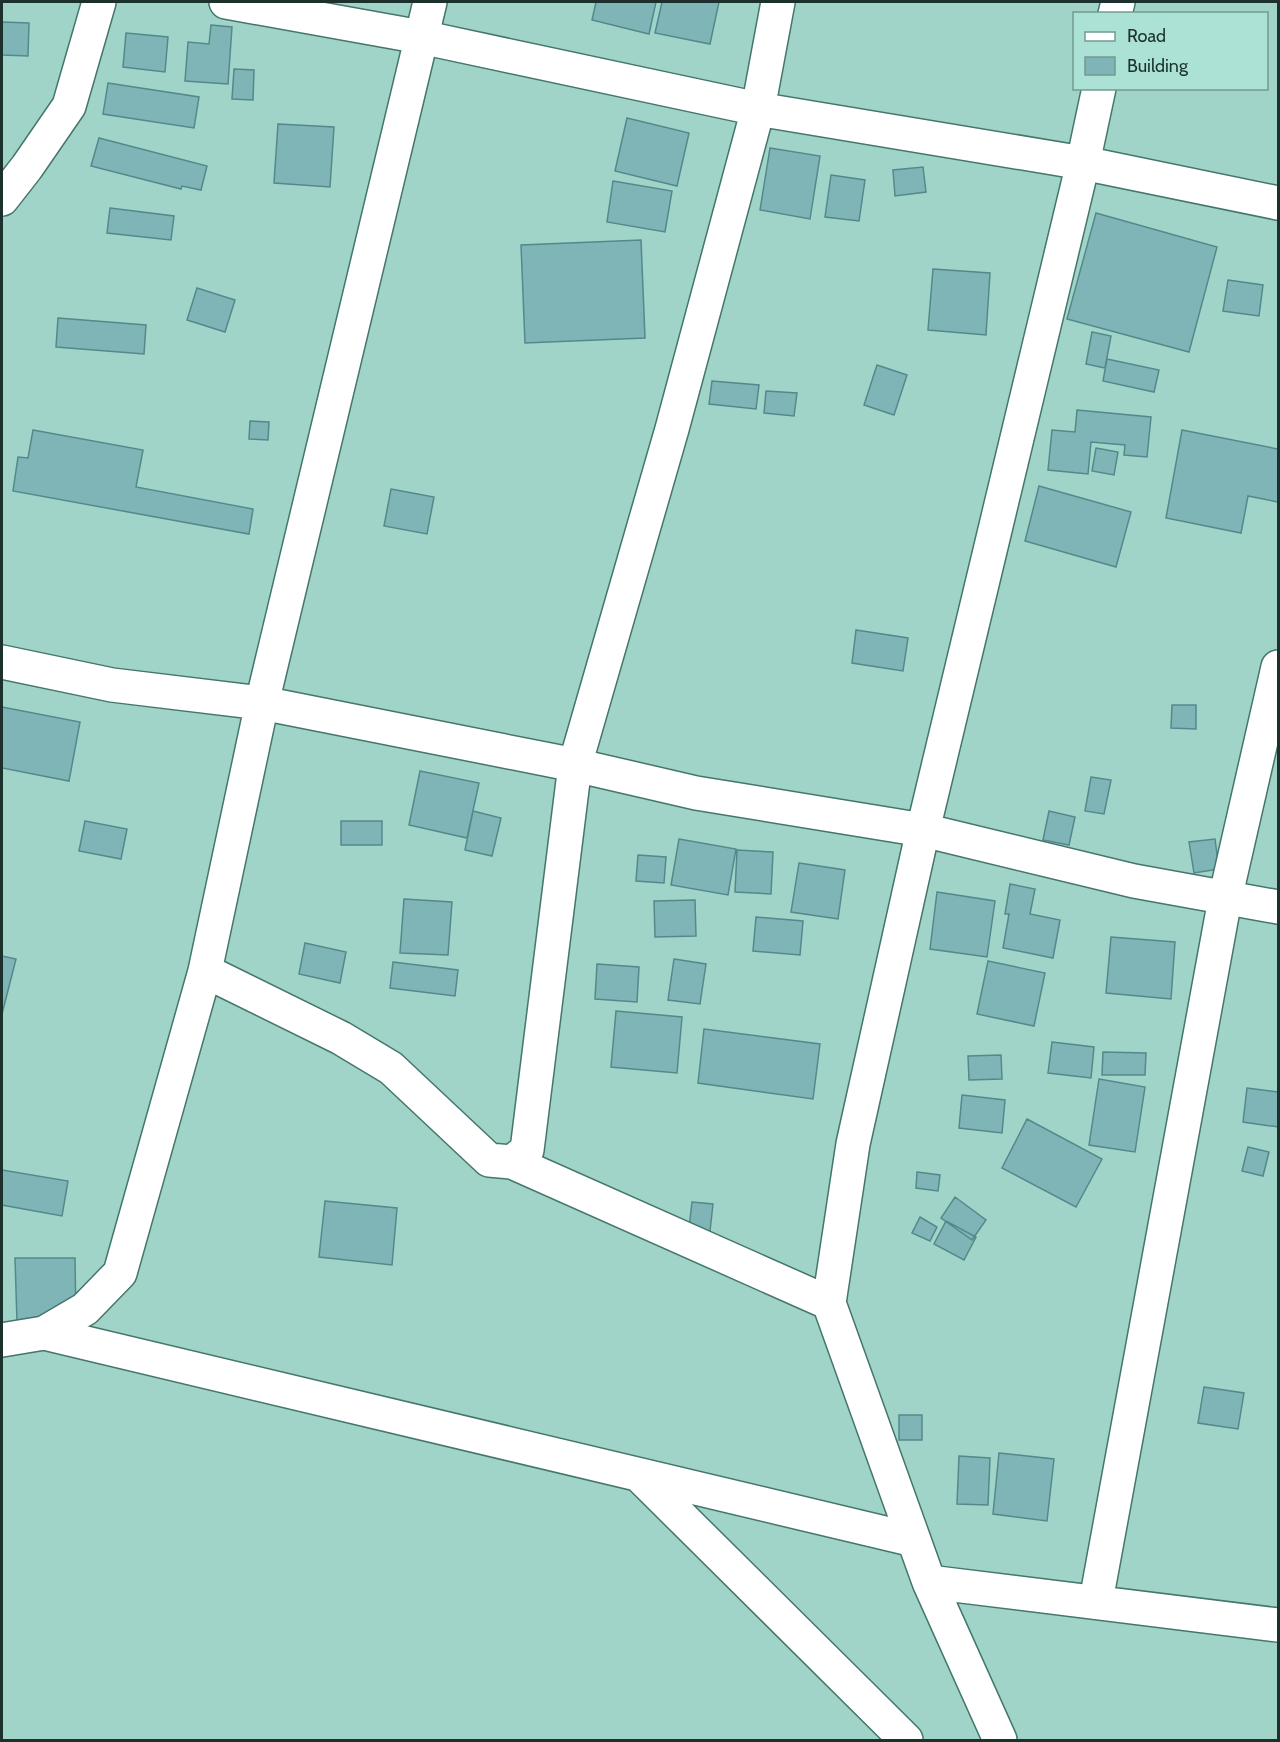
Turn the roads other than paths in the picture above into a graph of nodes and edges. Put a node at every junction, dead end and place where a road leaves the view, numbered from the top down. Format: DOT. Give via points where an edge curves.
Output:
graph roads {
  1 [pos="99,2"];
  2 [pos="226,2"];
  3 [pos="430,2"];
  4 [pos="778,2"];
  5 [pos="421,38"];
  6 [pos="1099,90"];
  7 [pos="758,110"];
  8 [pos="1083,163"];
  9 [pos="2,199"];
  10 [pos="1278,203"];
  11 [pos="2,662"];
  12 [pos="1278,667"];
  13 [pos="262,703"];
  14 [pos="576,765"];
  15 [pos="923,830"];
  16 [pos="1225,899"];
  17 [pos="1278,907"];
  18 [pos="205,971"];
  19 [pos="512,1162"];
  20 [pos="829,1304"];
  21 [pos="44,1333"];
  22 [pos="2,1340"];
  23 [pos="639,1474"];
  24 [pos="914,1540"];
  25 [pos="928,1582"];
  26 [pos="1096,1601"];
  27 [pos="1278,1625"];
  28 [pos="906,1740"];
  29 [pos="1000,1740"];
  1 -- 9 [label="street" via="69,106"];
  2 -- 5 [label="street"];
  3 -- 5 [label="street"];
  4 -- 7 [label="street"];
  5 -- 7 [label="street"];
  5 -- 13 [label="street"];
  6 -- 8 [label="street"];
  7 -- 8 [label="street"];
  7 -- 14 [label="street"];
  8 -- 10 [label="street"];
  8 -- 15 [label="street"];
  11 -- 13 [label="street" via="112,684"];
  12 -- 16 [label="street"];
  13 -- 14 [label="street"];
  13 -- 18 [label="street"];
  14 -- 15 [label="street" via="696,793"];
  14 -- 19 [label="street" via="527,1150"];
  15 -- 16 [label="street"];
  15 -- 20 [label="street" via="853,1144"];
  16 -- 17 [label="street"];
  16 -- 26 [label="street"];
  18 -- 19 [label="street" via="340,1038 391,1068 489,1160"];
  18 -- 21 [label="street" via="120,1274 85,1309"];
  19 -- 20 [label="street"];
  20 -- 24 [label="street"];
  21 -- 22 [label="street"];
  21 -- 23 [label="street"];
  23 -- 24 [label="street"];
  23 -- 28 [label="street"];
  24 -- 25 [label="street"];
  25 -- 26 [label="street"];
  25 -- 29 [label="street"];
  26 -- 27 [label="street"];
}
